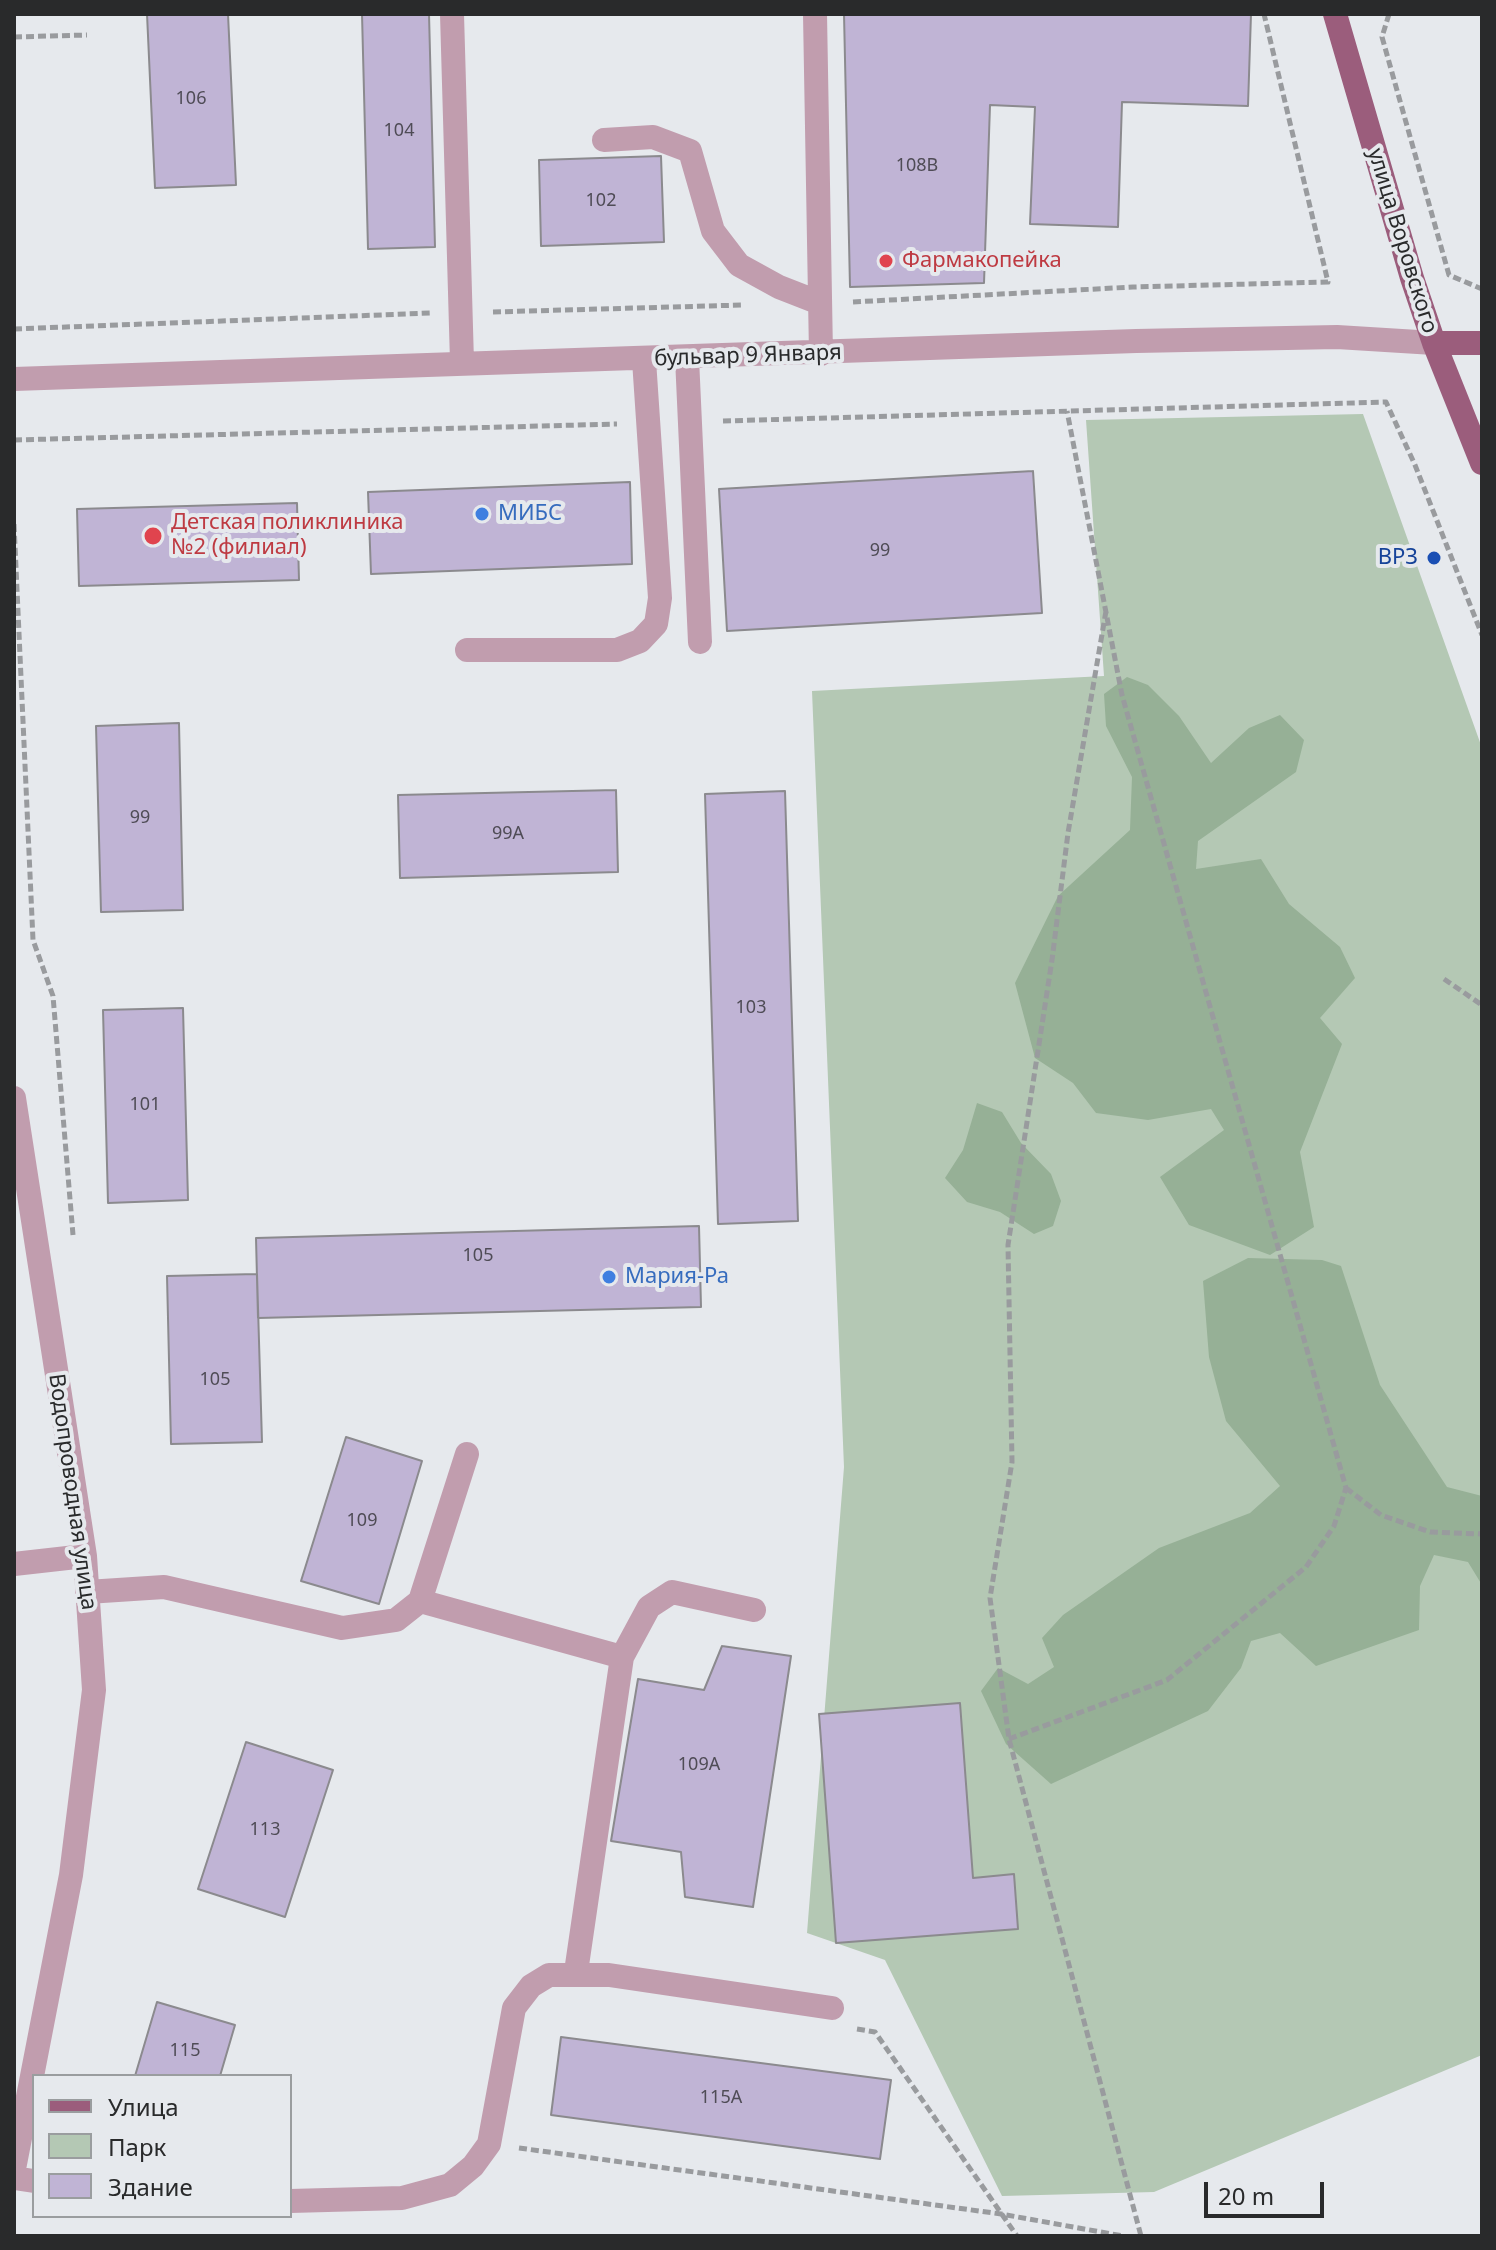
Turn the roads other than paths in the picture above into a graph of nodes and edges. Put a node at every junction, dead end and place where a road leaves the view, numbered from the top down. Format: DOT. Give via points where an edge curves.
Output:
graph roads {
  1 [pos="452,14"];
  2 [pos="815,14"];
  3 [pos="1335,14"];
  4 [pos="604,140"];
  5 [pos="820,303"];
  6 [pos="1434,343"];
  7 [pos="1482,343"];
  8 [pos="821,354"];
  9 [pos="687,358"];
  10 [pos="644,360"];
  11 [pos="462,362"];
  12 [pos="14,379"];
  13 [pos="1482,463"];
  14 [pos="700,642"];
  15 [pos="467,650"];
  16 [pos="14,1098"];
  17 [pos="467,1454"];
  18 [pos="85,1556"];
  19 [pos="14,1564"];
  20 [pos="87,1592"];
  21 [pos="420,1601"];
  22 [pos="754,1610"];
  23 [pos="622,1657"];
  24 [pos="576,1972"];
  25 [pos="832,2008"];
  26 [pos="32,2074"];
  27 [pos="32,2076"];
  28 [pos="14,2169"];
  29 [pos="292,2201"];
  1 -- 11 [label="street"];
  2 -- 5 [label="street"];
  3 -- 6 [label="main road, улица Воровского"];
  4 -- 5 [label="street" via="653,137 690,151 713,231 739,265"];
  5 -- 8 [label="street"];
  6 -- 7 [label="main road, бульвар 9 Января"];
  6 -- 8 [label="street, бульвар 9 Января" via="1322,337"];
  6 -- 13 [label="main road, улица Воровского"];
  8 -- 9 [label="street, бульвар 9 Января"];
  9 -- 10 [label="street, бульвар 9 Января"];
  9 -- 14 [label="street"];
  10 -- 11 [label="street, бульвар 9 Января"];
  10 -- 15 [label="street" via="660,598 656,624 640,641 617,650"];
  11 -- 12 [label="street, бульвар 9 Января"];
  16 -- 18 [label="street, Водопроводная улица"];
  17 -- 21 [label="street"];
  18 -- 19 [label="street"];
  18 -- 20 [label="street, Водопроводная улица"];
  20 -- 21 [label="street" via="164,1587 342,1628 396,1620"];
  20 -- 26 [label="street, Водопроводная улица" via="94,1690 71,1875"];
  21 -- 23 [label="street"];
  22 -- 23 [label="street" via="672,1592 649,1607"];
  23 -- 24 [label="street"];
  24 -- 25 [label="street"];
  24 -- 29 [label="street" via="549,1975 531,1986 514,2008 489,2144 450,2185 402,2198"];
  27 -- 28 [label="street, Водопроводная улица"];
}
